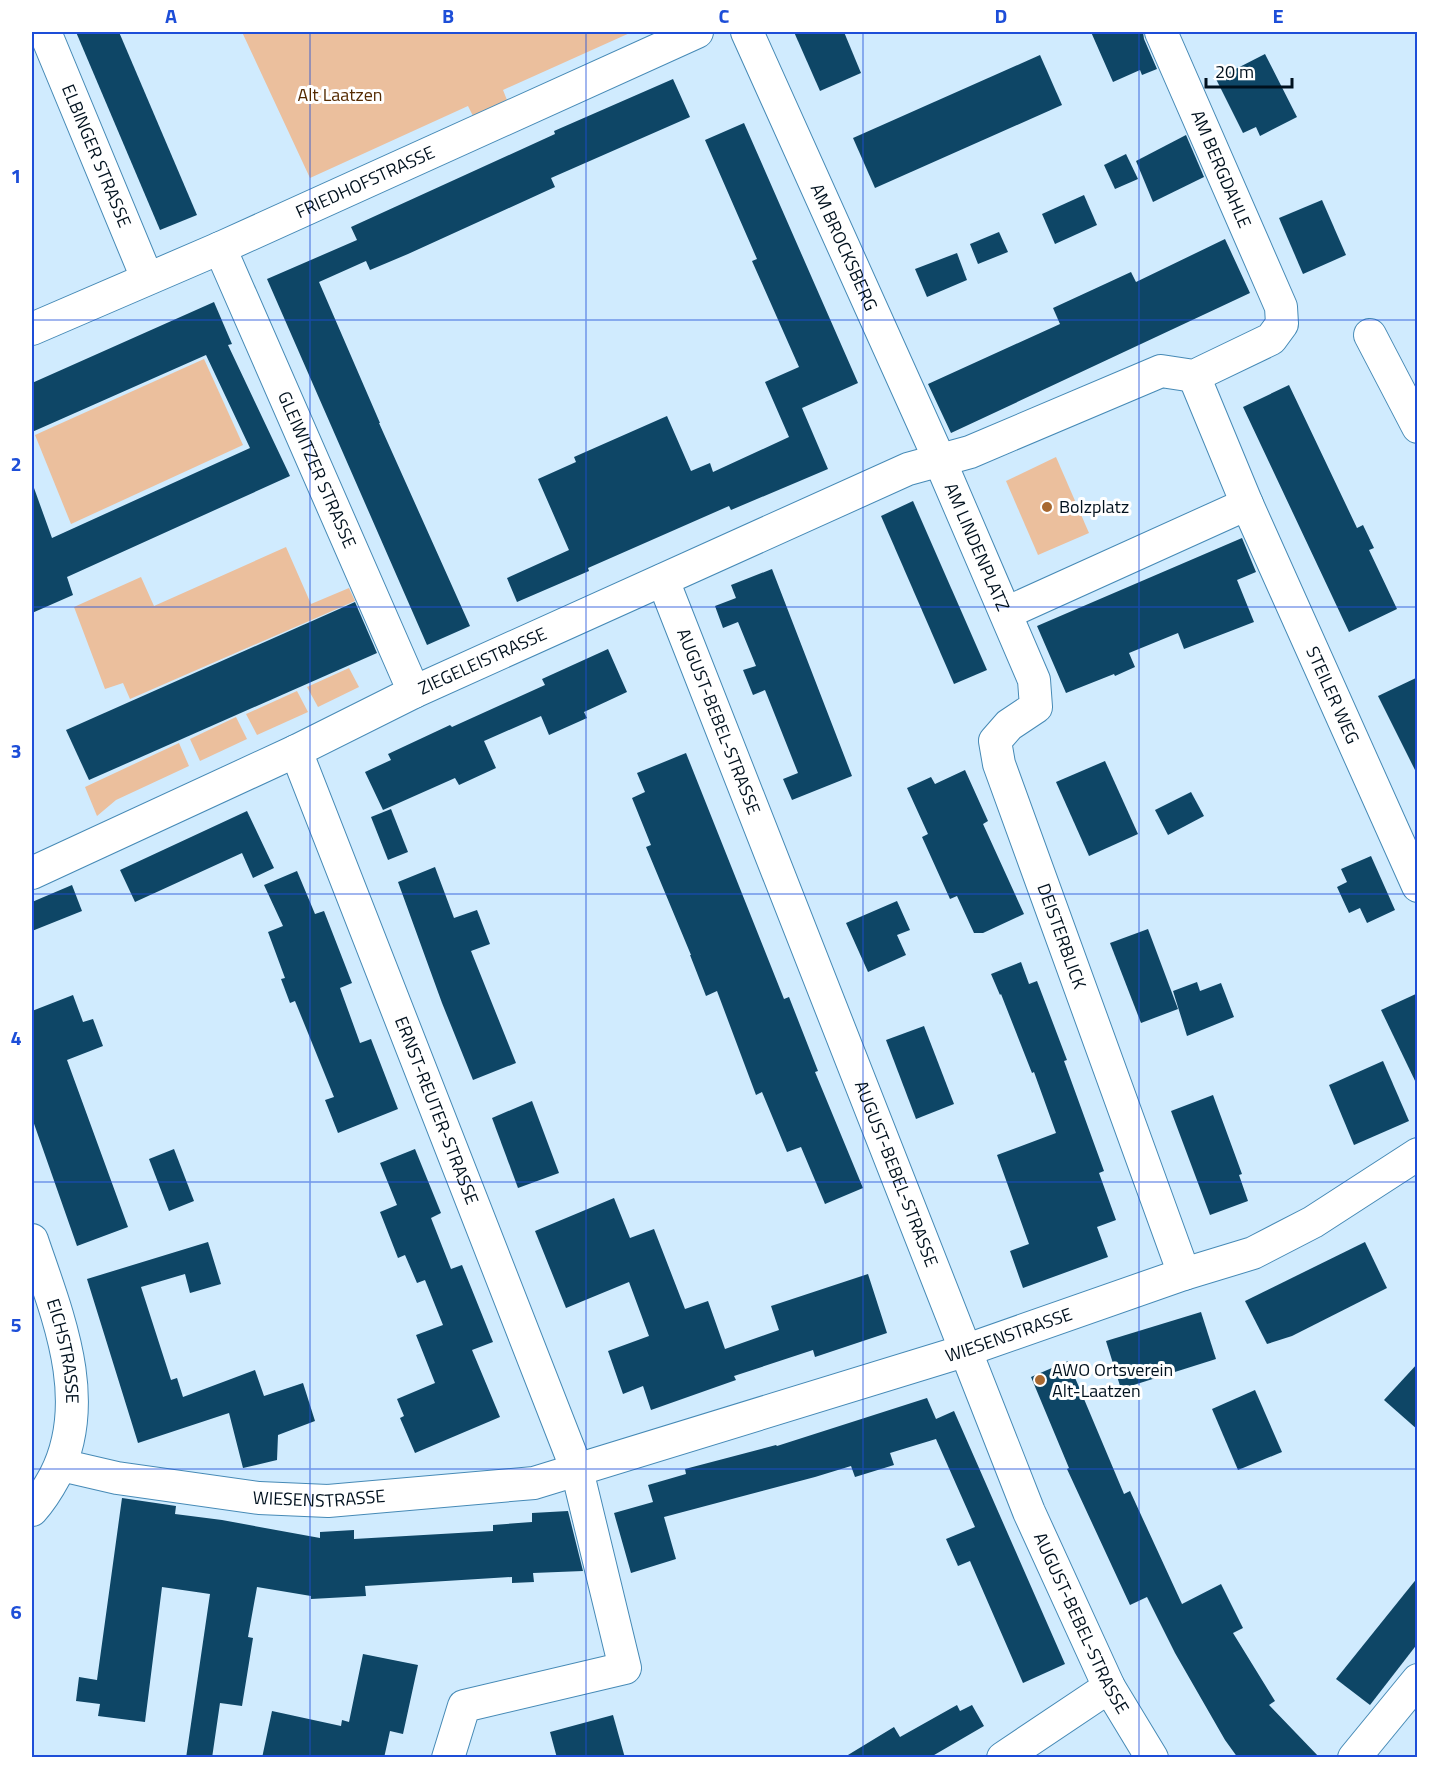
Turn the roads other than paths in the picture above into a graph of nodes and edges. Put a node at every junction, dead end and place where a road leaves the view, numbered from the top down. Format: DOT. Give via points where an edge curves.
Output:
graph roads {
  1 [pos="45,32"];
  2 [pos="697,32"];
  3 [pos="747,32"];
  4 [pos="1161,32"];
  5 [pos="220,248"];
  6 [pos="147,278"];
  7 [pos="32,329"];
  8 [pos="1370,335"];
  9 [pos="1194,376"];
  10 [pos="1418,427"];
  11 [pos="940,460"];
  12 [pos="1247,504"];
  13 [pos="663,580"];
  14 [pos="1006,613"];
  15 [pos="414,692"];
  16 [pos="297,751"];
  17 [pos="32,873"];
  18 [pos="1418,886"];
  19 [pos="1418,1154"];
  20 [pos="32,1240"];
  21 [pos="1185,1274"];
  22 [pos="964,1351"];
  23 [pos="61,1465"];
  24 [pos="577,1470"];
  25 [pos="32,1510"];
  26 [pos="1418,1680"];
  27 [pos="1109,1687"];
  28 [pos="448,1758"];
  29 [pos="1003,1758"];
  30 [pos="1152,1758"];
  31 [pos="1354,1758"];
  1 -- 6 [label="street, ELBINGER STRASSE"];
  2 -- 5 [label="street, FRIEDHOFSTRASSE"];
  3 -- 11 [label="street, AM BROCKSBERG"];
  4 -- 9 [label="street, AM BERGDAHLE" via="1281,306 1282,324 1271,339"];
  5 -- 6 [label="street, FRIEDHOFSTRASSE"];
  5 -- 15 [label="street, GLEIWITZER STRASSE"];
  6 -- 7 [label="street, FRIEDHOFSTRASSE"];
  8 -- 10 [label="street"];
  9 -- 11 [label="street, AM LINDENPLATZ" via="1161,371 970,452"];
  9 -- 12 [label="street"];
  11 -- 13 [label="street, ZIEGELEISTRASSE" via="908,469"];
  11 -- 14 [label="street, AM LINDENPLATZ"];
  12 -- 14 [label="street, AM LINDENPLATZ"];
  12 -- 18 [label="street, STEILER WEG"];
  13 -- 15 [label="street, ZIEGELEISTRASSE"];
  13 -- 22 [label="street, AUGUST-BEBEL-STRASSE"];
  14 -- 21 [label="street, DEISTERBLICK" via="1034,680 1036,707 1009,725 995,741 999,764"];
  15 -- 16 [label="street, ZIEGELEISTRASSE"];
  16 -- 17 [label="street, ZIEGELEISTRASSE"];
  16 -- 24 [label="street, ERNST-REUTER-STRASSE"];
  19 -- 21 [label="street, WIESENSTRASSE" via="1313,1222 1253,1253"];
  20 -- 23 [label="street, EICHSTRASSE" via="58,1318 71,1379 72,1425"];
  21 -- 22 [label="street, WIESENSTRASSE"];
  22 -- 24 [label="street, WIESENSTRASSE"];
  22 -- 27 [label="street, AUGUST-BEBEL-STRASSE" via="1029,1512"];
  23 -- 24 [label="street, WIESENSTRASSE" via="117,1478 259,1498 328,1501 534,1484"];
  23 -- 25 [label="street, EICHSTRASSE" via="43,1499"];
  24 -- 28 [label="street" via="625,1668 464,1706"];
  26 -- 31 [label="street"];
  27 -- 29 [label="street"];
  27 -- 30 [label="street, AUGUST-BEBEL-STRASSE"];
}
